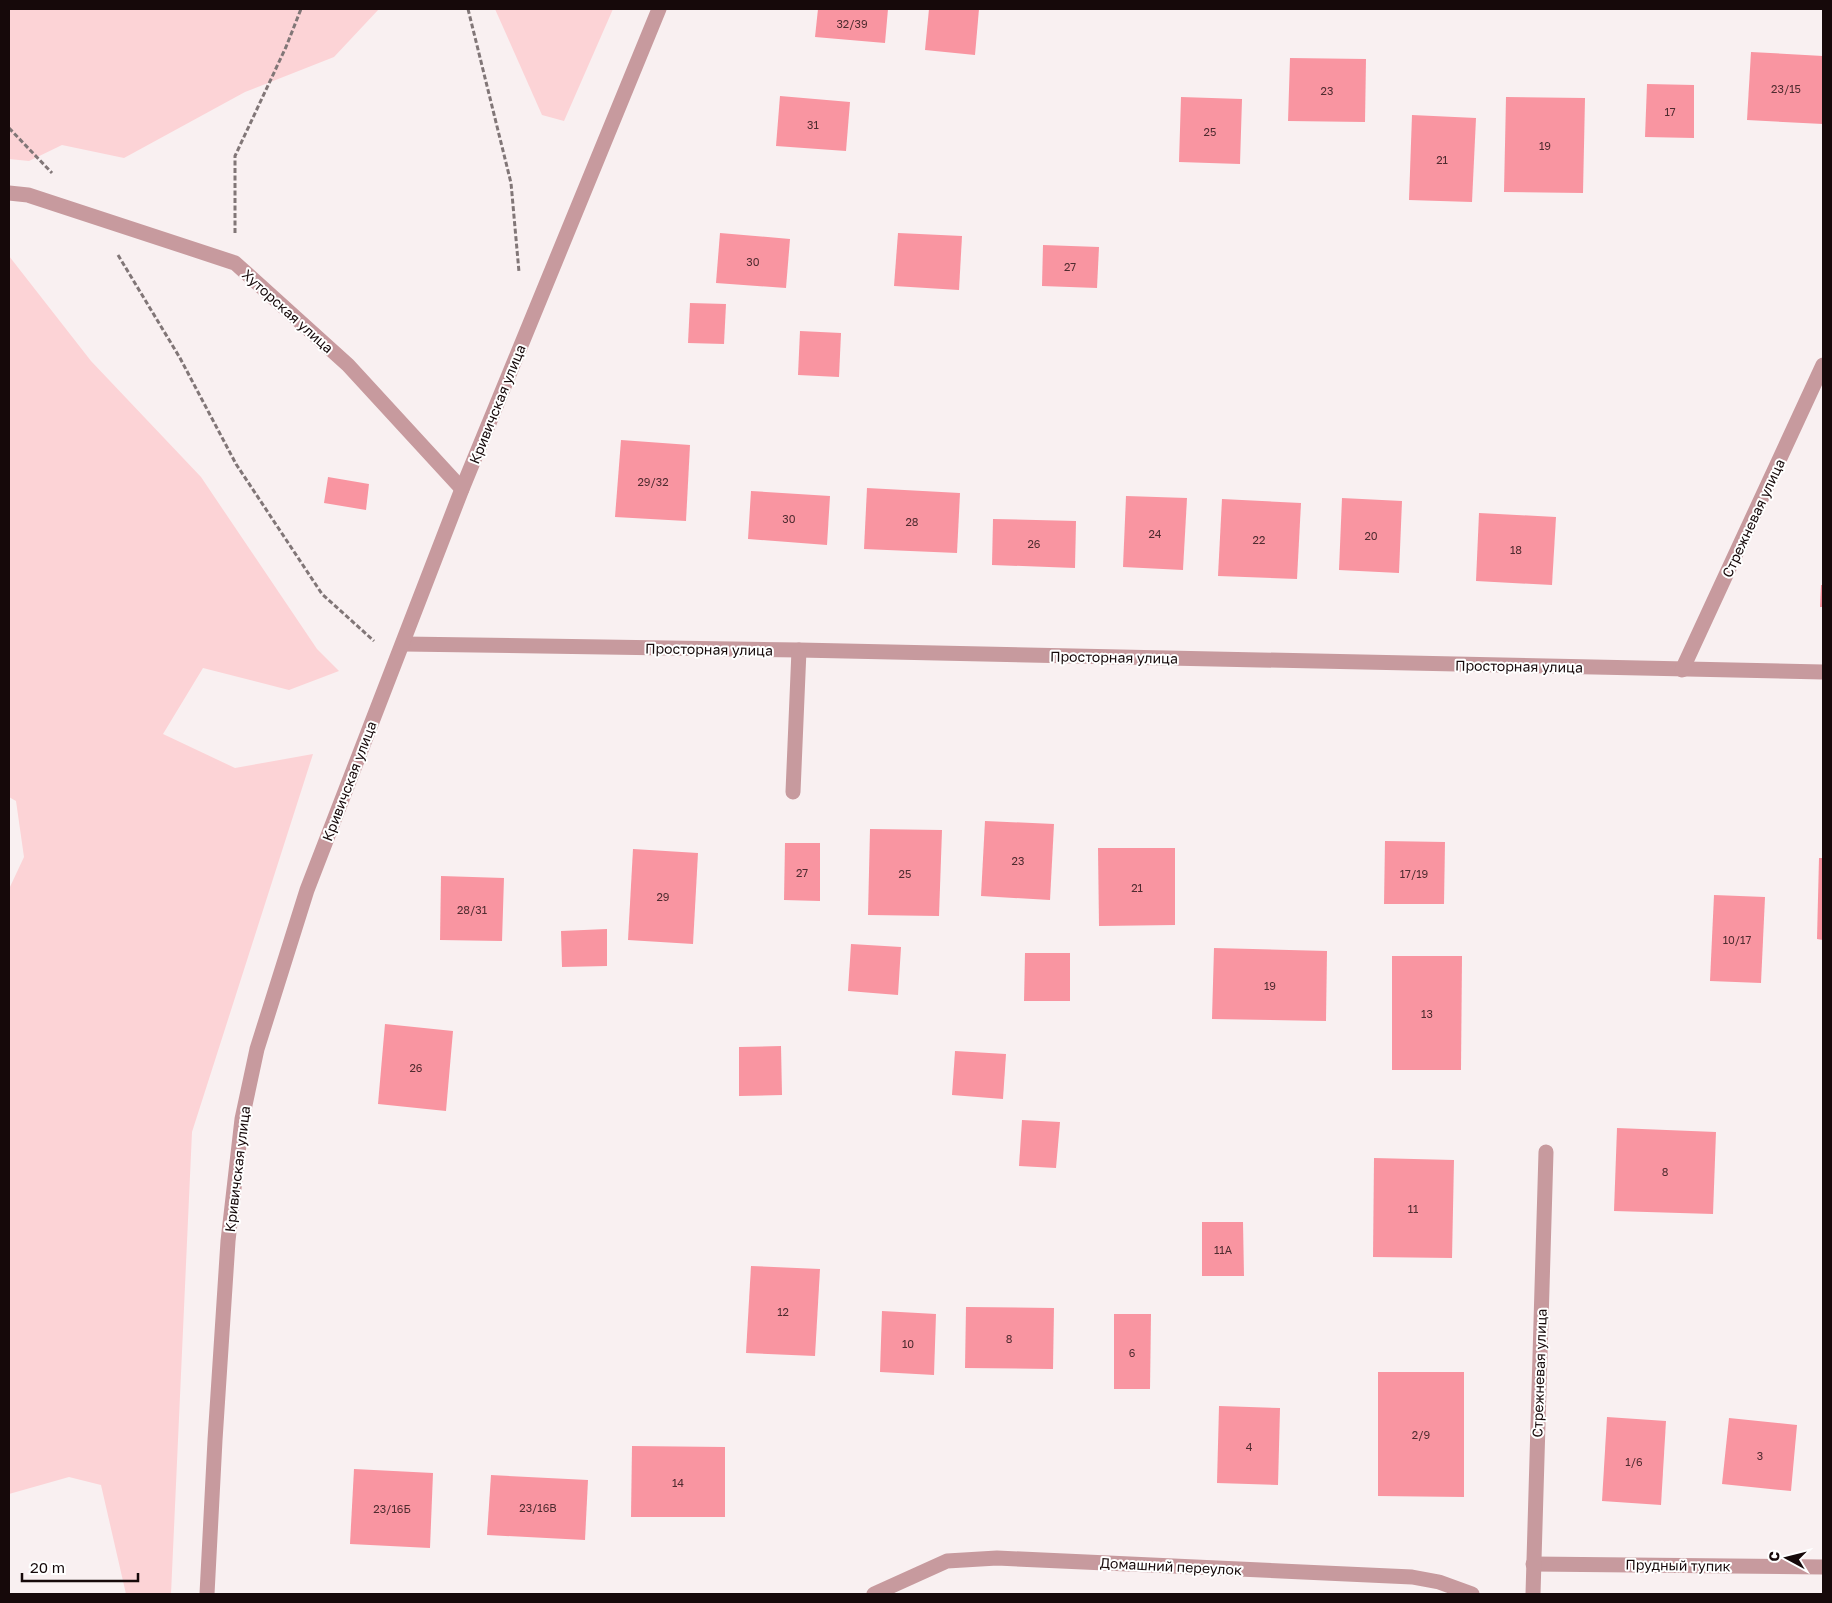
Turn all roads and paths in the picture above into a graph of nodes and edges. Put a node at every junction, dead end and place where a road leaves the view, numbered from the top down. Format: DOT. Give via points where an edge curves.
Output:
graph roads {
  1 [pos="301,9"];
  2 [pos="468,9"];
  3 [pos="659,9"];
  4 [pos="9,194"];
  5 [pos="96,218"];
  6 [pos="235,263"];
  7 [pos="519,280"];
  8 [pos="1823,366"];
  9 [pos="462,490"];
  10 [pos="404,644"];
  11 [pos="799,650"];
  12 [pos="396,662"];
  13 [pos="1682,670"];
  14 [pos="1823,672"];
  15 [pos="793,792"];
  16 [pos="1546,1152"];
  17 [pos="1533,1564"];
  18 [pos="1823,1567"];
  19 [pos="208,1594"];
  20 [pos="874,1594"];
  21 [pos="1472,1594"];
  22 [pos="1533,1594"];
  1 -- 6 [label="path" via="236,156"];
  2 -- 7 [label="path" via="511,184"];
  3 -- 9 [label="street, Кривичская улица"];
  4 -- 5 [label="street, Хуторская улица" via="28,196"];
  5 -- 6 [label="street, Хуторская улица"];
  5 -- 12 [label="path" via="180,358 236,464 322,594"];
  6 -- 9 [label="street, Хуторская улица" via="348,365"];
  8 -- 13 [label="street, Стрежневая улица"];
  9 -- 10 [label="street, Кривичская улица"];
  10 -- 11 [label="street, Просторная улица"];
  10 -- 12 [label="street, Кривичская улица"];
  11 -- 13 [label="street, Просторная улица"];
  11 -- 15 [label="street"];
  12 -- 19 [label="street, Кривичская улица" via="307,890 257,1049 242,1119 228,1241"];
  13 -- 14 [label="street, Просторная улица"];
  16 -- 17 [label="street, Стрежневая улица"];
  17 -- 18 [label="street, Прудный тупик"];
  17 -- 22 [label="street, Стрежневая улица"];
  20 -- 21 [label="street, Домашний переулок" via="947,1561 998,1558 1412,1577 1439,1582"];
}
